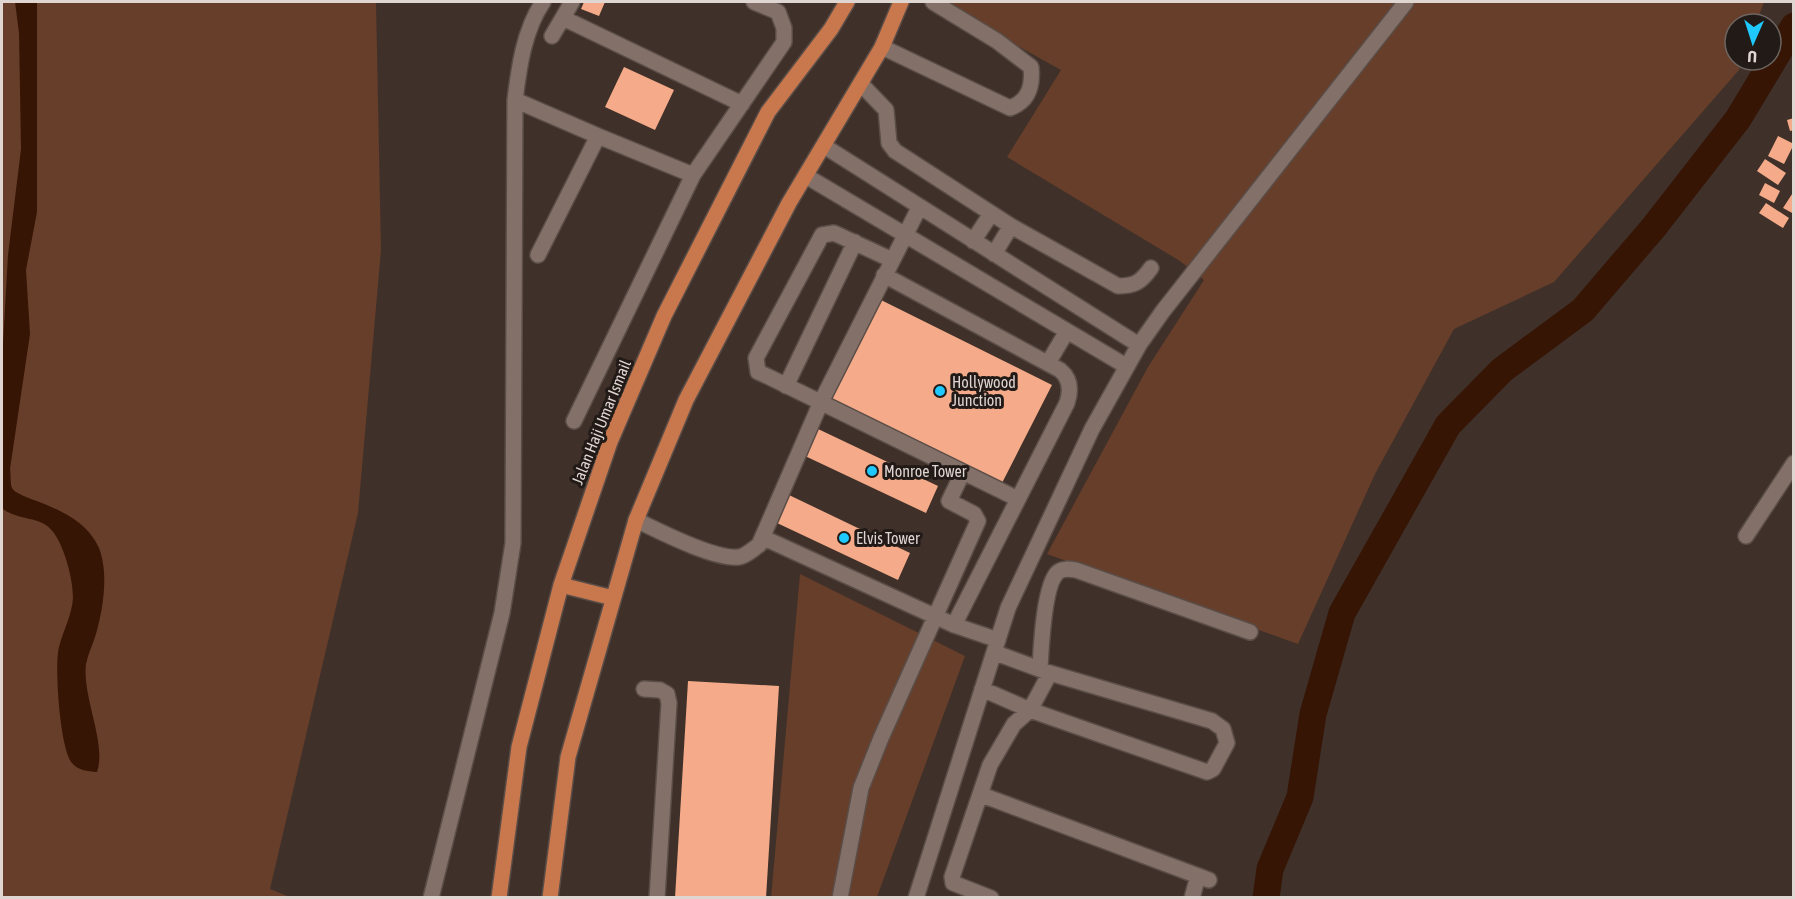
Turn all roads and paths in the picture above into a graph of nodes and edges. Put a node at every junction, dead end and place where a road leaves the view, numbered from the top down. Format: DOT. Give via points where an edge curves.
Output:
graph roads {
  1 [pos="543,2"];
  2 [pos="572,2"];
  3 [pos="754,2"];
  4 [pos="847,2"];
  5 [pos="901,2"];
  6 [pos="933,2"];
  7 [pos="1406,2"];
  8 [pos="563,18"];
  9 [pos="552,36"];
  10 [pos="882,47"];
  11 [pos="861,84"];
  12 [pos="514,100"];
  13 [pos="742,104"];
  14 [pos="598,136"];
  15 [pos="824,146"];
  16 [pos="693,175"];
  17 [pos="806,176"];
  18 [pos="919,207"];
  19 [pos="992,214"];
  20 [pos="1011,226"];
  21 [pos="904,234"];
  22 [pos="973,241"];
  23 [pos="855,242"];
  24 [pos="994,254"];
  25 [pos="538,255"];
  26 [pos="892,260"];
  27 [pos="1151,268"];
  28 [pos="884,275"];
  29 [pos="1067,331"];
  30 [pos="1139,345"];
  31 [pos="1048,363"];
  32 [pos="1126,366"];
  33 [pos="786,386"];
  34 [pos="821,402"];
  35 [pos="574,421"];
  36 [pos="1794,463"];
  37 [pos="963,472"];
  38 [pos="1018,499"];
  39 [pos="636,520"];
  40 [pos="1746,536"];
  41 [pos="764,538"];
  42 [pos="561,585"];
  43 [pos="613,597"];
  44 [pos="935,616"];
  45 [pos="954,625"];
  46 [pos="1250,632"];
  47 [pos="997,646"];
  48 [pos="1045,671"];
  49 [pos="644,689"];
  50 [pos="982,689"];
  51 [pos="1030,710"];
  52 [pos="982,795"];
  53 [pos="431,897"];
  54 [pos="499,897"];
  55 [pos="550,897"];
  56 [pos="657,897"];
  57 [pos="840,897"];
  58 [pos="916,897"];
  59 [pos="991,897"];
  60 [pos="1192,897"];
  1 -- 12 [label="street" via="536,11 519,63"];
  2 -- 8 [label="street"];
  3 -- 13 [label="street" via="777,12 784,28 784,42"];
  4 -- 42 [label="main road, Jalan Haji Umar Ismail" via="768,112 664,316 610,442"];
  5 -- 10 [label="main road"];
  6 -- 10 [label="street" via="997,41 1030,67 1028,95 1020,104 1010,108"];
  7 -- 30 [label="street"];
  8 -- 9 [label="street"];
  8 -- 13 [label="street"];
  10 -- 11 [label="main road"];
  11 -- 15 [label="main road"];
  11 -- 19 [label="street" via="886,110 889,143 895,151"];
  12 -- 14 [label="street"];
  12 -- 53 [label="street" via="513,543 502,613"];
  13 -- 16 [label="street"];
  14 -- 16 [label="street"];
  14 -- 25 [label="street"];
  15 -- 17 [label="main road"];
  15 -- 18 [label="street"];
  16 -- 35 [label="street"];
  17 -- 21 [label="street"];
  17 -- 39 [label="main road" via="686,400"];
  18 -- 21 [label="street"];
  18 -- 22 [label="street"];
  19 -- 20 [label="street"];
  19 -- 22 [label="street"];
  20 -- 24 [label="street"];
  20 -- 27 [label="street" via="1118,286 1134,286"];
  21 -- 26 [label="street"];
  21 -- 29 [label="street"];
  22 -- 24 [label="street"];
  23 -- 26 [label="street"];
  23 -- 33 [label="street"];
  23 -- 33 [label="street" via="834,233 822,235 756,358 758,372"];
  24 -- 30 [label="street"];
  26 -- 28 [label="street"];
  28 -- 31 [label="street"];
  28 -- 34 [label="street"];
  29 -- 31 [label="street"];
  29 -- 32 [label="street"];
  30 -- 32 [label="street"];
  31 -- 38 [label="street" via="1067,375 1070,395"];
  32 -- 47 [label="street" via="1008,608"];
  33 -- 34 [label="street"];
  34 -- 37 [label="street"];
  34 -- 41 [label="street"];
  36 -- 40 [label="street"];
  37 -- 38 [label="street"];
  37 -- 44 [label="street" via="949,501 974,514 978,521"];
  38 -- 45 [label="street"];
  39 -- 41 [label="street" via="678,540 728,556 740,557"];
  39 -- 43 [label="main road"];
  41 -- 44 [label="street"];
  42 -- 43 [label="main road"];
  42 -- 54 [label="main road, Jalan Haji Umar Ismail" via="519,747"];
  43 -- 55 [label="main road" via="568,757"];
  44 -- 45 [label="street"];
  44 -- 57 [label="street" via="861,788"];
  45 -- 47 [label="street"];
  46 -- 48 [label="street" via="1066,569 1053,579 1044,615"];
  47 -- 48 [label="street"];
  47 -- 50 [label="street"];
  48 -- 51 [label="street"];
  48 -- 51 [label="street" via="1212,721 1223,729 1227,743 1211,772 1207,772"];
  49 -- 56 [label="street" via="660,690 667,694 669,703"];
  50 -- 51 [label="street"];
  50 -- 58 [label="street"];
  51 -- 52 [label="street" via="1002,741"];
  52 -- 59 [label="street" via="952,878 953,884"];
  52 -- 60 [label="street" via="1203,878"];
}
